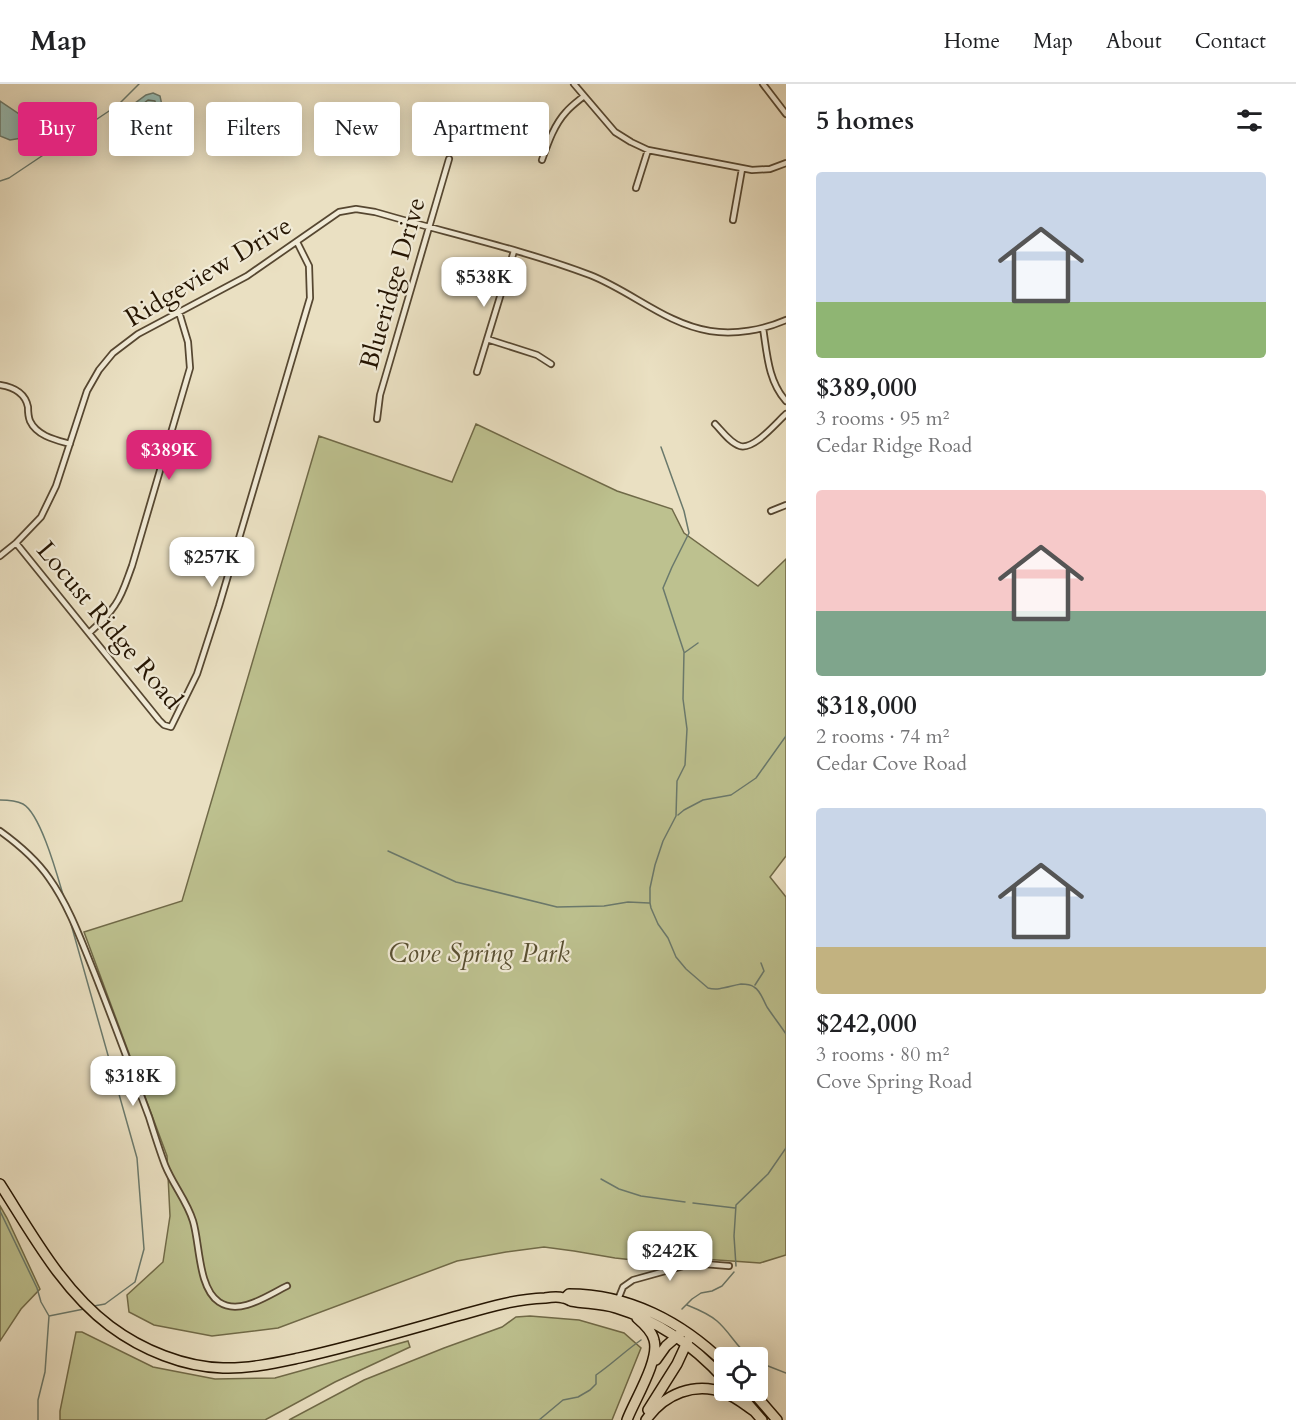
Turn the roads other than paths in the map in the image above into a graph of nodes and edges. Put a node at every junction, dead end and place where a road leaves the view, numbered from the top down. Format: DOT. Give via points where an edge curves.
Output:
graph roads {
  1 [pos="574,84"];
  2 [pos="763,84"];
  3 [pos="584,96"];
  4 [pos="786,114"];
  5 [pos="648,150"];
  6 [pos="449,159"];
  7 [pos="542,160"];
  8 [pos="786,163"];
  9 [pos="742,168"];
  10 [pos="636,188"];
  11 [pos="733,220"];
  12 [pos="429,228"];
  13 [pos="297,242"];
  14 [pos="514,251"];
  15 [pos="179,312"];
  16 [pos="786,320"];
  17 [pos="763,328"];
  18 [pos="487,339"];
  19 [pos="551,364"];
  20 [pos="477,372"];
  21 [pos="0,385"];
  22 [pos="786,401"];
  23 [pos="786,414"];
  24 [pos="377,419"];
  25 [pos="715,424"];
  26 [pos="70,444"];
  27 [pos="786,505"];
  28 [pos="771,511"];
  29 [pos="16,543"];
  30 [pos="0,556"];
  31 [pos="89,633"];
  32 [pos="0,831"];
  33 [pos="0,1184"];
  34 [pos="729,1266"];
  35 [pos="287,1286"];
  36 [pos="616,1304"];
  37 [pos="630,1313"];
  38 [pos="687,1336"];
  39 [pos="677,1337"];
  40 [pos="714,1356"];
  41 [pos="714,1368"];
  42 [pos="649,1371"];
  43 [pos="745,1401"];
  44 [pos="761,1401"];
  45 [pos="754,1411"];
  46 [pos="627,1420"];
  47 [pos="645,1420"];
  48 [pos="762,1420"];
  49 [pos="777,1420"];
  1 -- 3 [label="street"];
  2 -- 4 [label="street"];
  3 -- 5 [label="street" via="615,132"];
  3 -- 7 [label="street" via="559,121"];
  5 -- 9 [label="street"];
  5 -- 10 [label="street"];
  6 -- 12 [label="street, Blueridge Drive"];
  8 -- 9 [label="street" via="770,169"];
  9 -- 11 [label="street"];
  12 -- 13 [label="street, Ridgeview Drive" via="356,209 339,212"];
  12 -- 14 [label="street, Ridgeview Drive"];
  12 -- 24 [label="street, Blueridge Drive" via="380,395"];
  13 -- 15 [label="street, Ridgeview Drive" via="248,276"];
  13 -- 31 [label="street, Locust Ridge Road" via="309,266 310,297 219,606 197,674 171,727 159,720"];
  14 -- 17 [label="street, Ridgeview Drive" via="603,280 693,328 724,333"];
  14 -- 18 [label="street"];
  15 -- 26 [label="street, Ridgeview Drive" via="138,334 114,352 99,370 87,391"];
  15 -- 31 [label="street" via="188,342 190,368 124,589 105,618"];
  16 -- 17 [label="street, Ridgeview Drive"];
  17 -- 22 [label="street" via="775,386"];
  18 -- 19 [label="street" via="537,355"];
  18 -- 20 [label="street"];
  21 -- 26 [label="street" via="20,392 34,427"];
  23 -- 25 [label="street" via="745,447 731,441"];
  26 -- 29 [label="street, Ridgeview Drive" via="41,517"];
  27 -- 28 [label="street"];
  29 -- 30 [label="street, Ridgeview Drive"];
  29 -- 31 [label="street, Locust Ridge Road"];
  32 -- 35 [label="street" via="44,870 72,920 165,1165 188,1206 202,1274 212,1295 226,1305 237,1306"];
  33 -- 36 [label="highway" via="59,1275 90,1309 141,1346 189,1363 224,1368 276,1362 368,1342 499,1304 537,1298 575,1294 598,1296"];
  34 -- 36 [label="street" via="687,1265 639,1279 626,1284"];
  36 -- 37 [label="highway"];
  36 -- 38 [label="highway" via="648,1310"];
  37 -- 39 [label="highway"];
  37 -- 42 [label="highway" via="646,1326 655,1342"];
  38 -- 39 [label="highway"];
  38 -- 40 [label="highway"];
  38 -- 41 [label="highway"];
  38 -- 47 [label="highway" via="677,1364"];
  39 -- 42 [label="highway"];
  42 -- 46 [label="highway"];
  43 -- 45 [label="highway"];
  44 -- 49 [label="highway"];
  45 -- 47 [label="highway" via="724,1392 698,1388 665,1400"];
  45 -- 48 [label="highway"];
}
